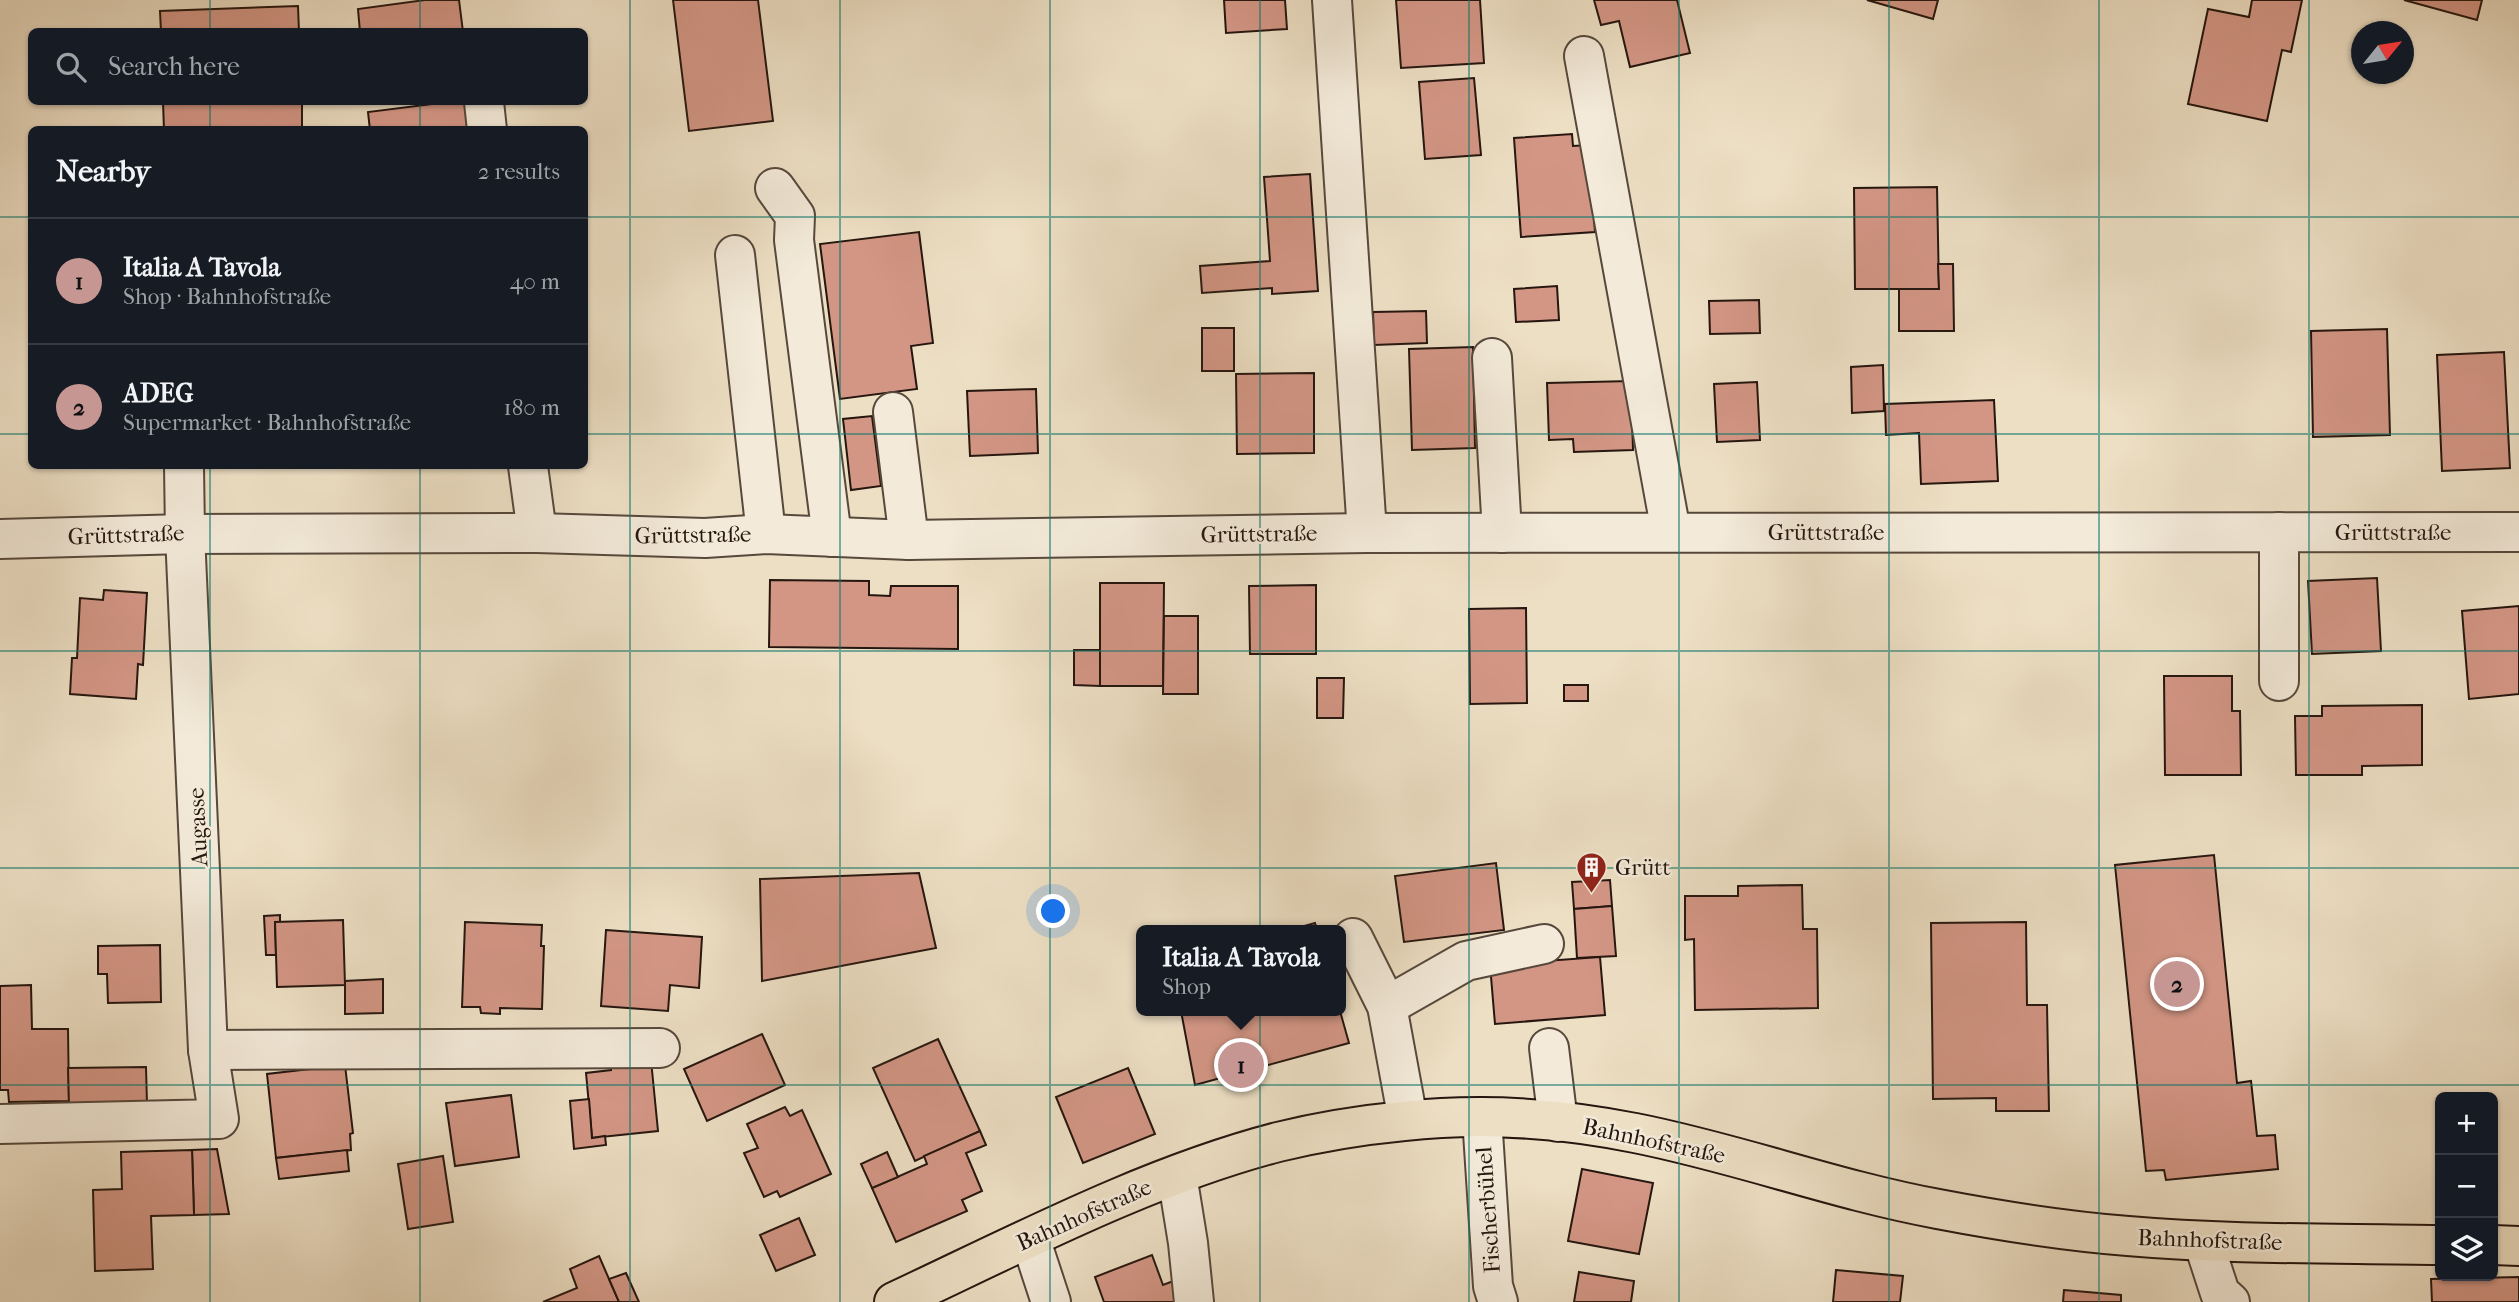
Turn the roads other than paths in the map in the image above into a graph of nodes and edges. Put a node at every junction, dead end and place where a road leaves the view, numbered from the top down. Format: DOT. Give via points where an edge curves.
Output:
graph roads {
  1 [pos="1332,0"];
  2 [pos="1584,56"];
  3 [pos="484,105"];
  4 [pos="487,126"];
  5 [pos="775,187"];
  6 [pos="735,255"];
  7 [pos="1492,358"];
  8 [pos="893,412"];
  9 [pos="184,469"];
  10 [pos="528,469"];
  11 [pos="2279,532"];
  12 [pos="2519,532"];
  13 [pos="537,533"];
  14 [pos="1367,533"];
  15 [pos="1502,533"];
  16 [pos="1671,533"];
  17 [pos="185,534"];
  18 [pos="766,534"];
  19 [pos="831,537"];
  20 [pos="0,539"];
  21 [pos="909,540"];
  22 [pos="2279,681"];
  23 [pos="1353,938"];
  24 [pos="1544,944"];
  25 [pos="1387,1006"];
  26 [pos="660,1048"];
  27 [pos="1549,1048"];
  28 [pos="208,1050"];
  29 [pos="1482,1117"];
  30 [pos="1408,1120"];
  31 [pos="1558,1122"];
  32 [pos="0,1124"];
  33 [pos="1177,1175"];
  34 [pos="1030,1238"];
  35 [pos="2203,1241"];
  36 [pos="2435,1245"];
  37 [pos="2498,1245"];
  38 [pos="2519,1246"];
  39 [pos="894,1302"];
  40 [pos="1051,1302"];
  41 [pos="1195,1302"];
  42 [pos="1498,1302"];
  43 [pos="2230,1302"];
  1 -- 14 [label="street"];
  2 -- 16 [label="street"];
  3 -- 4 [label="street"];
  5 -- 19 [label="street" via="795,216 794,240"];
  6 -- 18 [label="street"];
  7 -- 15 [label="street"];
  8 -- 21 [label="street"];
  9 -- 17 [label="street, Augasse"];
  10 -- 13 [label="street"];
  11 -- 12 [label="street, Grüttstraße"];
  11 -- 16 [label="street, Grüttstraße"];
  11 -- 22 [label="street"];
  13 -- 17 [label="street, Grüttstraße"];
  13 -- 18 [label="street, Grüttstraße" via="705,538"];
  14 -- 15 [label="street, Grüttstraße"];
  14 -- 21 [label="street, Grüttstraße"];
  15 -- 16 [label="street, Grüttstraße"];
  17 -- 20 [label="street, Grüttstraße"];
  17 -- 28 [label="street, Augasse"];
  18 -- 19 [label="street, Grüttstraße"];
  19 -- 21 [label="street, Grüttstraße"];
  23 -- 25 [label="street"];
  24 -- 25 [label="street" via="1466,961"];
  25 -- 30 [label="street"];
  26 -- 28 [label="street"];
  27 -- 31 [label="street"];
  28 -- 32 [label="street, Augasse" via="219,1119"];
  29 -- 30 [label="main road, Bahnhofstraße"];
  29 -- 31 [label="main road, Bahnhofstraße"];
  29 -- 42 [label="street, Fischerbühel" via="1493,1286"];
  30 -- 33 [label="main road, Bahnhofstraße" via="1276,1142"];
  31 -- 35 [label="main road, Bahnhofstraße" via="1634,1133 1937,1209 2037,1226"];
  33 -- 34 [label="main road, Bahnhofstraße"];
  33 -- 41 [label="street"];
  34 -- 39 [label="main road, Bahnhofstraße"];
  34 -- 40 [label="street"];
  35 -- 36 [label="main road, Bahnhofstraße"];
  35 -- 43 [label="street" via="2220,1293"];
  37 -- 38 [label="main road"];
}
